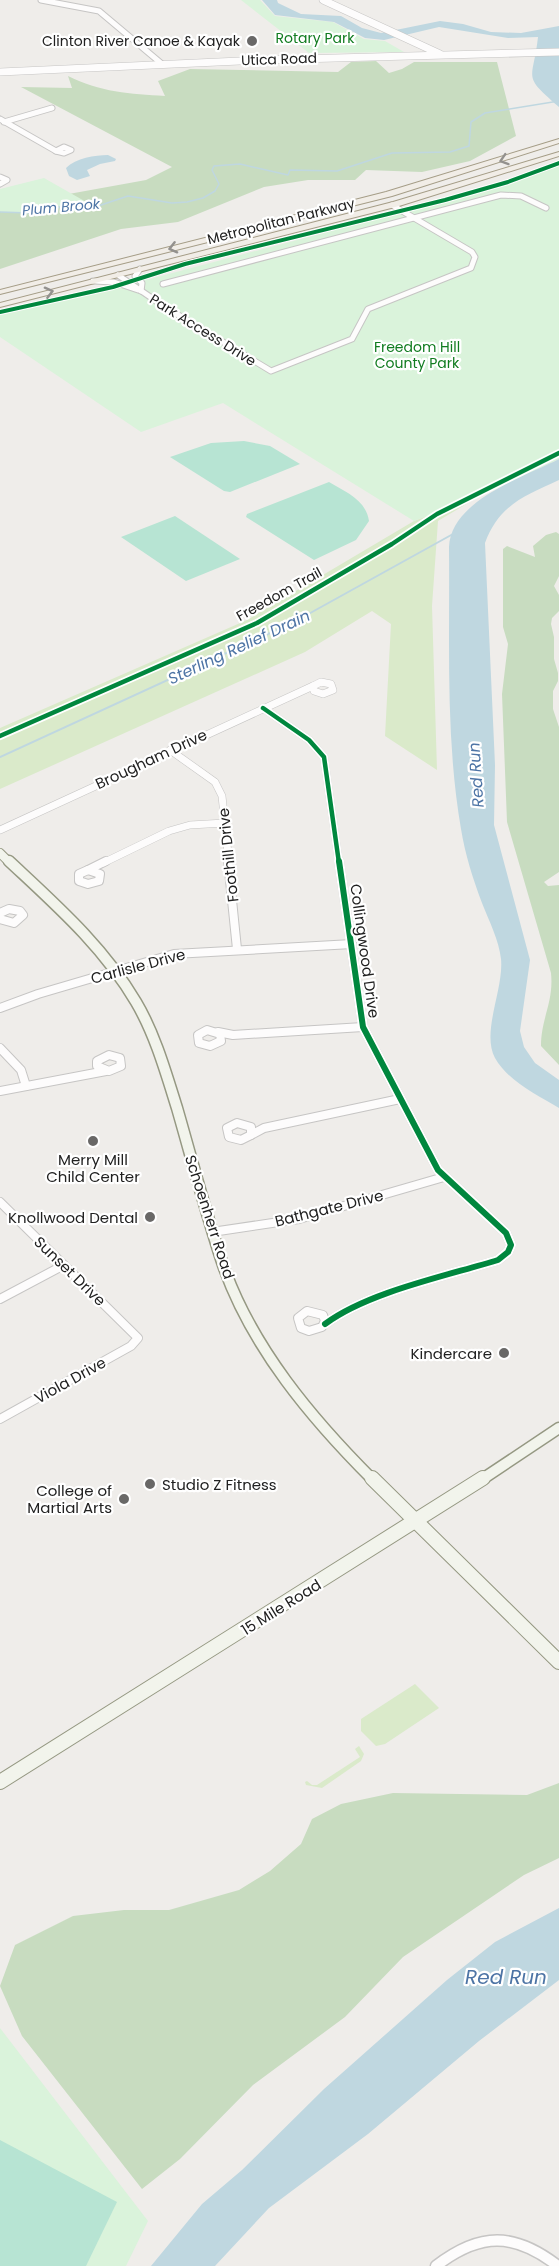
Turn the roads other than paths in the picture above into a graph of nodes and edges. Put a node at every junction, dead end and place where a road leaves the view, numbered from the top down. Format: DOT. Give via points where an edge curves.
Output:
graph roads {
  1 [pos="41,0"];
  2 [pos="322,0"];
  3 [pos="419,45"];
  4 [pos="559,52"];
  5 [pos="407,56"];
  6 [pos="443,56"];
  7 [pos="162,64"];
  8 [pos="0,72"];
  9 [pos="52,108"];
  10 [pos="2,121"];
  11 [pos="559,141"];
  12 [pos="57,149"];
  13 [pos="559,154"];
  14 [pos="2,177"];
  15 [pos="0,184"];
  16 [pos="389,194"];
  17 [pos="394,205"];
  18 [pos="546,208"];
  19 [pos="414,219"];
  20 [pos="140,269"];
  21 [pos="69,275"];
  22 [pos="118,275"];
  23 [pos="93,281"];
  24 [pos="163,284"];
  25 [pos="141,291"];
  26 [pos="0,292"];
  27 [pos="0,305"];
  28 [pos="315,689"];
  29 [pos="262,708"];
  30 [pos="170,750"];
  31 [pos="225,823"];
  32 [pos="0,830"];
  33 [pos="0,853"];
  34 [pos="100,865"];
  35 [pos="88,870"];
  36 [pos="100,874"];
  37 [pos="0,913"];
  38 [pos="2,922"];
  39 [pos="352,944"];
  40 [pos="237,949"];
  41 [pos="116,970"];
  42 [pos="0,1008"];
  43 [pos="363,1027"];
  44 [pos="218,1032"];
  45 [pos="233,1035"];
  46 [pos="220,1041"];
  47 [pos="0,1048"];
  48 [pos="97,1066"];
  49 [pos="106,1071"];
  50 [pos="90,1074"];
  51 [pos="26,1086"];
  52 [pos="0,1091"];
  53 [pos="400,1099"];
  54 [pos="248,1125"];
  55 [pos="264,1128"];
  56 [pos="251,1135"];
  57 [pos="444,1177"];
  58 [pos="0,1202"];
  59 [pos="212,1232"];
  60 [pos="64,1265"];
  61 [pos="0,1299"];
  62 [pos="320,1313"];
  63 [pos="337,1315"];
  64 [pos="325,1324"];
  65 [pos="138,1340"];
  66 [pos="0,1419"];
  67 [pos="559,1428"];
  68 [pos="417,1521"];
  69 [pos="559,1662"];
  70 [pos="0,1782"];
  71 [pos="436,2266"];
  72 [pos="558,2266"];
  1 -- 7 [label="street" via="99,12"];
  2 -- 3 [label="street"];
  3 -- 5 [label="street" via="419,51"];
  3 -- 6 [label="street"];
  4 -- 6 [label="street, Utica Road"];
  5 -- 6 [label="street, Utica Road"];
  5 -- 7 [label="street, Utica Road"];
  7 -- 8 [label="street, Utica Road"];
  9 -- 10 [label="street"];
  10 -- 12 [label="street"];
  11 -- 16 [label="main road, Metropolitan Parkway, one-way"];
  13 -- 17 [label="main road, Metropolitan Parkway"];
  14 -- 15 [label="street" via="7,181"];
  16 -- 17 [label="main road" via="399,198"];
  16 -- 21 [label="main road, Metropolitan Parkway, one-way"];
  17 -- 19 [label="street, Park Access Drive"];
  17 -- 20 [label="main road, Metropolitan Parkway"];
  18 -- 19 [label="street, Park Access Drive" via="521,196 501,195"];
  19 -- 24 [label="street, Park Access Drive"];
  19 -- 25 [label="street, Park Access Drive" via="472,252 475,257 471,268 381,302 362,316 352,339 271,371"];
  20 -- 22 [label="main road, Metropolitan Parkway"];
  20 -- 25 [label="street" via="135,276 142,283"];
  21 -- 22 [label="main road"];
  21 -- 26 [label="main road, Metropolitan Parkway"];
  22 -- 23 [label="main road, Metropolitan Parkway"];
  22 -- 25 [label="street, Park Access Drive"];
  23 -- 25 [label="street, Park Access Drive" via="114,282"];
  27 -- 23 [label="main road, Metropolitan Parkway, one-way"];
  28 -- 29 [label="street, Brougham Drive"];
  29 -- 30 [label="street, Brougham Drive"];
  29 -- 39 [label="street, Collingwood Drive" via="309,740 324,757"];
  30 -- 31 [label="street, Foothill Drive" via="214,782 222,796"];
  30 -- 32 [label="street, Brougham Drive"];
  31 -- 34 [label="street" via="169,831"];
  31 -- 40 [label="street, Foothill Drive"];
  33 -- 41 [label="main road, Schoenherr Road" via="77,922"];
  34 -- 35 [label="street"];
  34 -- 36 [label="street"];
  35 -- 36 [label="street"];
  35 -- 36 [label="street" via="78,876 81,883 96,883"];
  37 -- 38 [label="street" via="13,909 22,913 20,920"];
  39 -- 40 [label="street, Carlisle Drive"];
  39 -- 43 [label="street, Collingwood Drive"];
  40 -- 41 [label="street, Carlisle Drive" via="174,954"];
  41 -- 42 [label="street, Carlisle Drive"];
  41 -- 59 [label="main road, Schoenherr Road" via="159,1050"];
  43 -- 45 [label="street"];
  43 -- 53 [label="street, Collingwood Drive"];
  44 -- 45 [label="street"];
  44 -- 46 [label="street" via="222,1036"];
  44 -- 46 [label="street" via="203,1031 197,1040 206,1046"];
  45 -- 46 [label="street"];
  47 -- 51 [label="street" via="21,1070"];
  48 -- 49 [label="street"];
  48 -- 49 [label="street" via="101,1057 120,1058 121,1066"];
  48 -- 50 [label="street"];
  49 -- 50 [label="street"];
  50 -- 51 [label="street"];
  51 -- 52 [label="street"];
  53 -- 55 [label="street"];
  53 -- 57 [label="street, Collingwood Drive"];
  54 -- 55 [label="street"];
  54 -- 56 [label="street"];
  54 -- 56 [label="street" via="233,1124 227,1128 227,1134 236,1140"];
  55 -- 56 [label="street"];
  57 -- 59 [label="street, Bathgate Drive" via="299,1219"];
  57 -- 63 [label="street, Collingwood Drive" via="506,1233 510,1251 498,1260 394,1291"];
  58 -- 60 [label="street, Sunset Drive"];
  59 -- 68 [label="main road, Schoenherr Road" via="242,1308 287,1381 337,1444"];
  60 -- 61 [label="street"];
  60 -- 65 [label="street, Sunset Drive"];
  62 -- 63 [label="street"];
  62 -- 64 [label="street"];
  62 -- 64 [label="street" via="303,1313 298,1325 309,1331 319,1330"];
  63 -- 64 [label="street"];
  65 -- 66 [label="street, Viola Drive"];
  67 -- 68 [label="main road, 15 Mile Road"];
  68 -- 69 [label="main road, Schoenherr Road"];
  68 -- 70 [label="main road, 15 Mile Road"];
  71 -- 72 [label="street" via="464,2246 494,2240 528,2245"];
}
